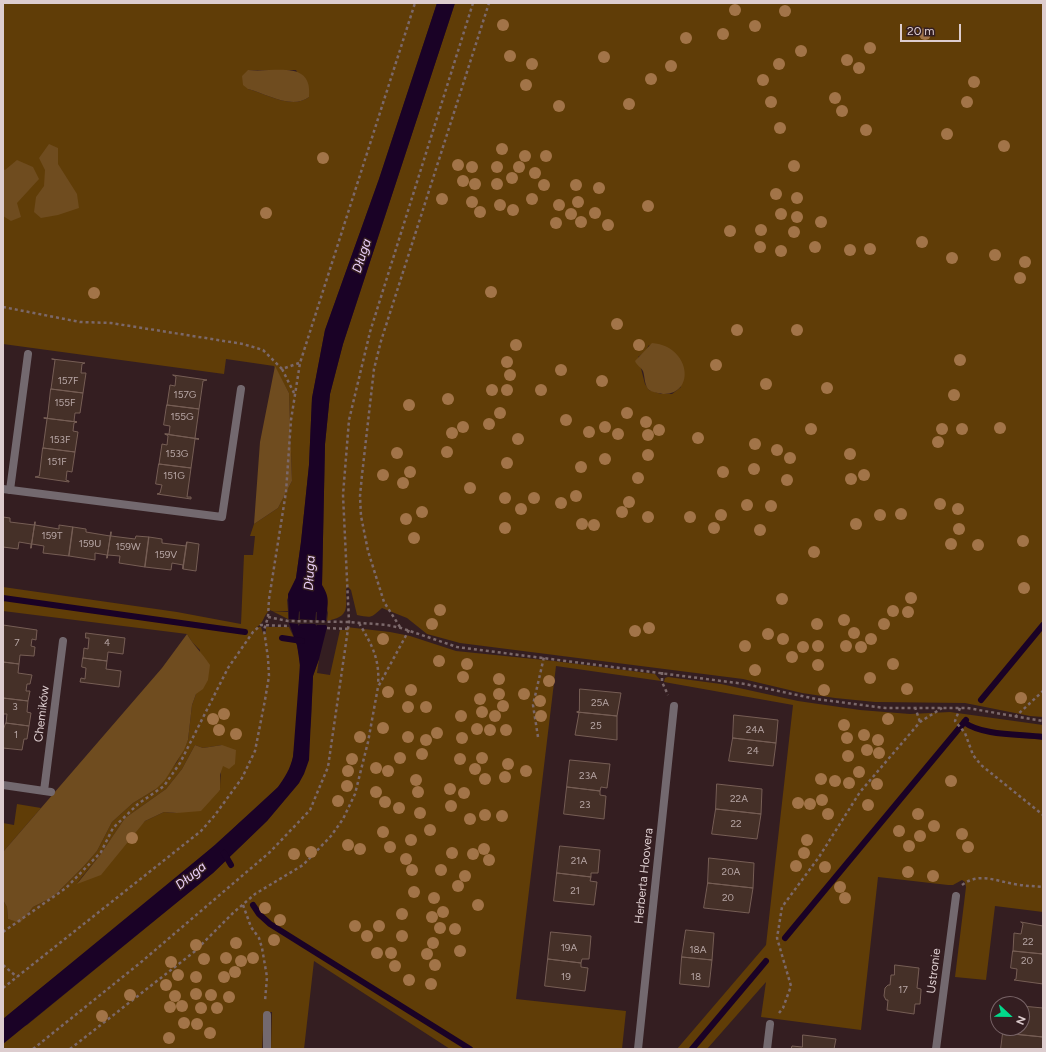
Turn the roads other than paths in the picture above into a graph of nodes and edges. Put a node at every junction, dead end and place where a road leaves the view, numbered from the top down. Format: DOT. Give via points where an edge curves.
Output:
graph roads {
  1 [pos="28,354"];
  2 [pos="241,389"];
  3 [pos="7,490"];
  4 [pos="63,641"];
  5 [pos="674,706"];
  6 [pos="3,785"];
  7 [pos="956,896"];
  8 [pos="267,1015"];
  9 [pos="770,1024"];
  10 [pos="267,1049"];
  11 [pos="638,1049"];
  12 [pos="767,1049"];
  13 [pos="936,1049"];
  1 -- 3 [label="street"];
  2 -- 3 [label="street" via="222,517"];
  4 -- 6 [label="street, Chemików" via="48,791"];
  5 -- 11 [label="street, Herberta Hoovera"];
  7 -- 13 [label="street, Ustronie"];
  8 -- 10 [label="street"];
  9 -- 12 [label="street"];
}
